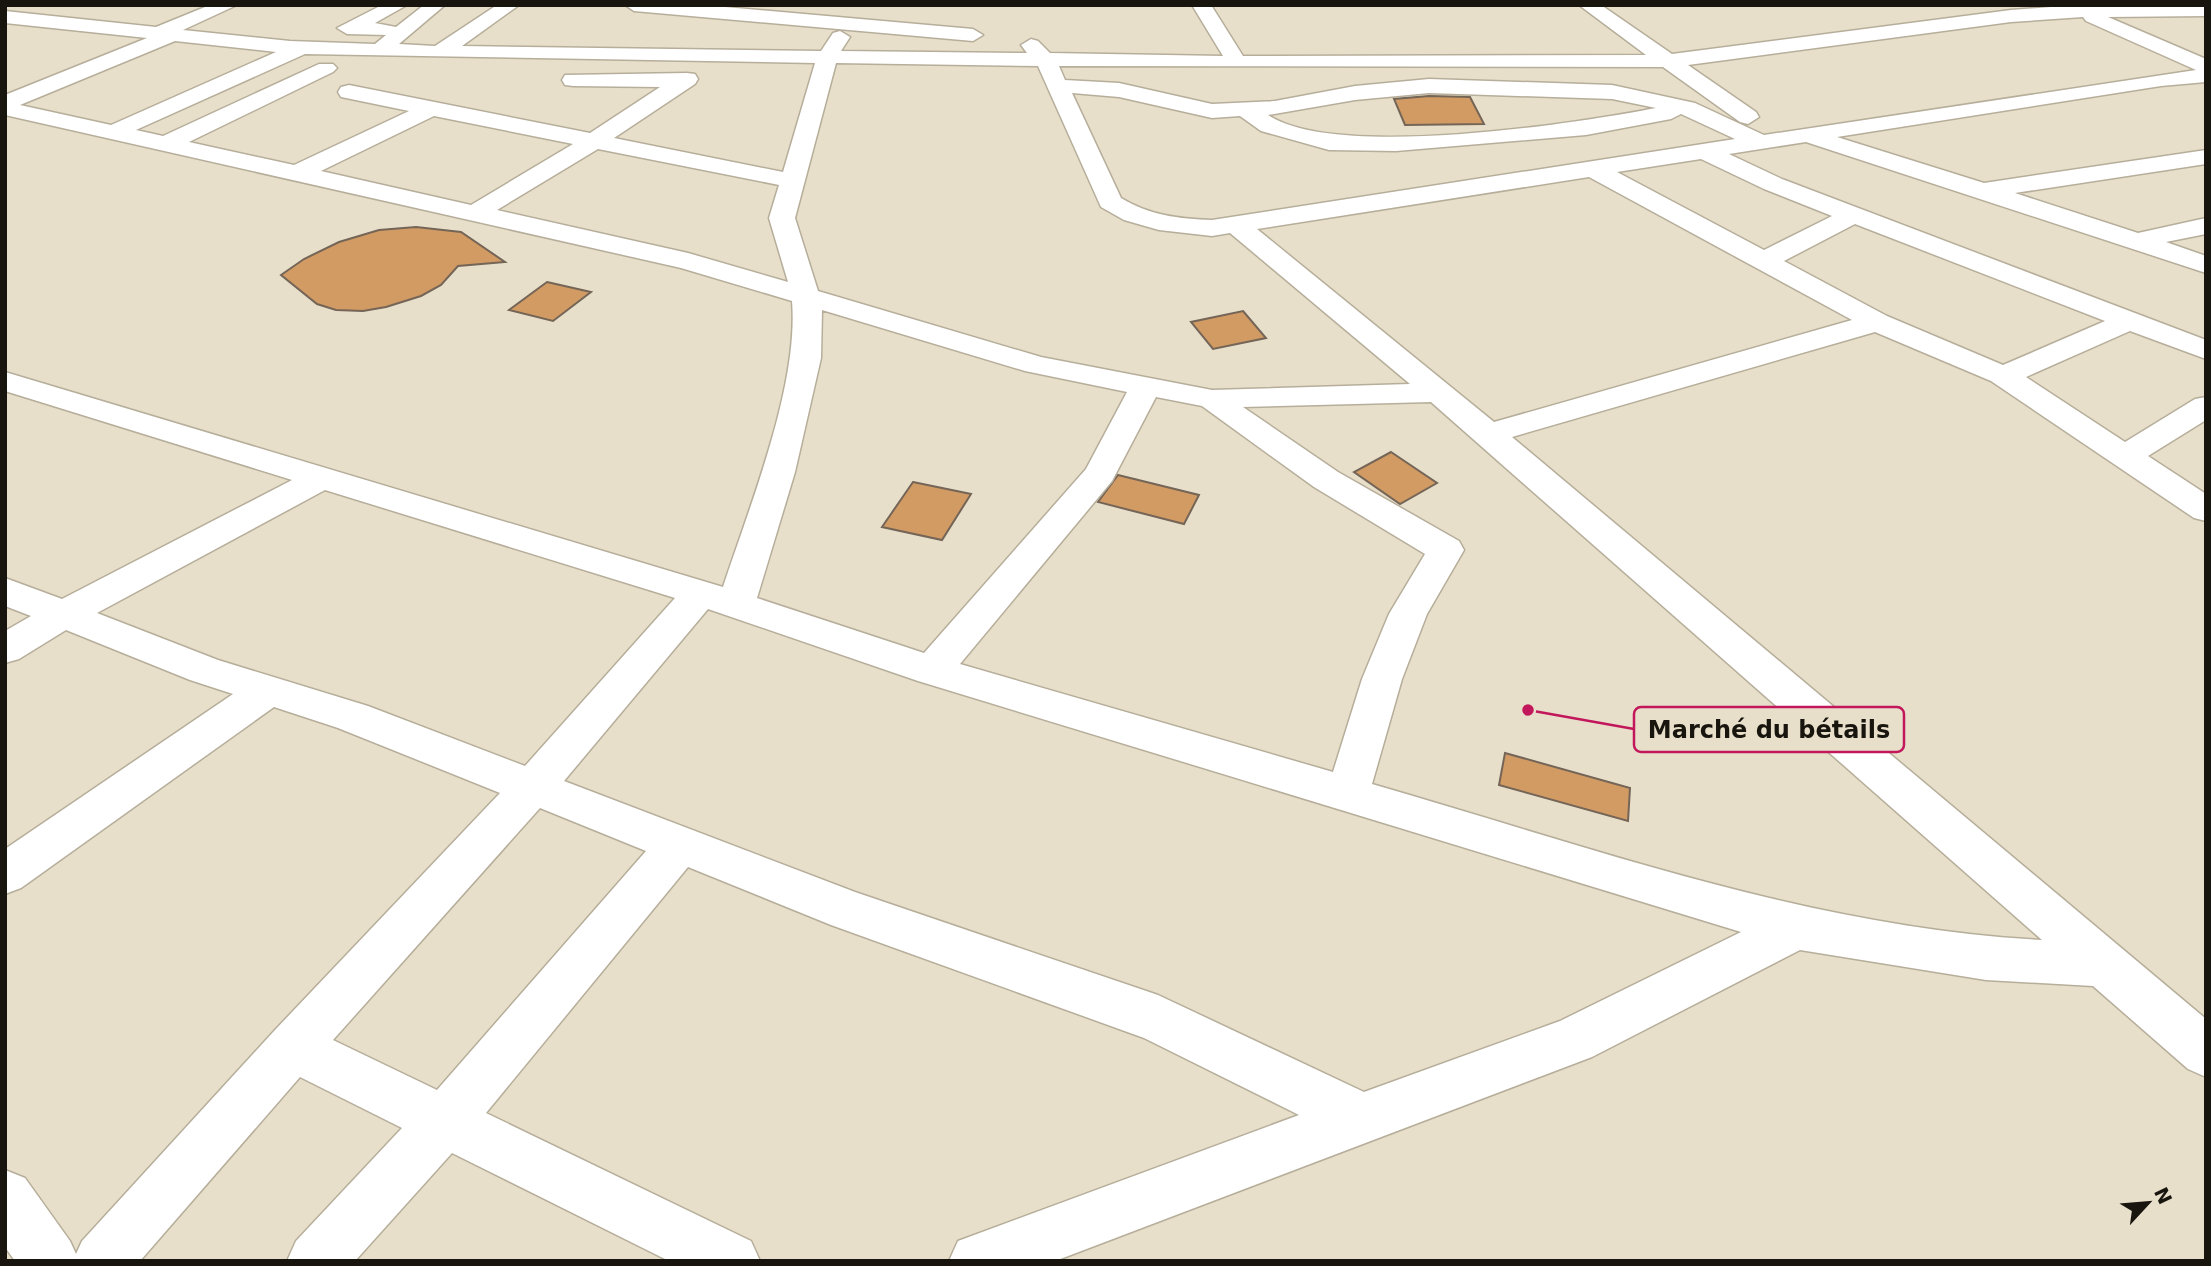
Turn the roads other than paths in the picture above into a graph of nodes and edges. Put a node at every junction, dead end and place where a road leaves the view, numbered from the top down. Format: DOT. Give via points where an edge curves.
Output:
graph roads {
  1 [pos="86,5"];
  2 [pos="228,5"];
  3 [pos="398,5"];
  4 [pos="436,5"];
  5 [pos="510,5"];
  6 [pos="634,5"];
  7 [pos="1201,5"];
  8 [pos="1588,5"];
  9 [pos="2069,8"];
  10 [pos="2201,8"];
  11 [pos="715,9"];
  12 [pos="854,15"];
  13 [pos="5,17"];
  14 [pos="45,20"];
  15 [pos="347,28"];
  16 [pos="403,30"];
  17 [pos="167,33"];
  18 [pos="5,35"];
  19 [pos="1011,38"];
  20 [pos="1223,46"];
  21 [pos="303,47"];
  22 [pos="439,52"];
  23 [pos="716,54"];
  24 [pos="827,57"];
  25 [pos="386,59"];
  26 [pos="275,60"];
  27 [pos="1046,61"];
  28 [pos="1670,61"];
  29 [pos="1237,62"];
  30 [pos="2206,66"];
  31 [pos="326,68"];
  32 [pos="2206,76"];
  33 [pos="547,80"];
  34 [pos="684,81"];
  35 [pos="1058,86"];
  36 [pos="5,105"];
  37 [pos="432,108"];
  38 [pos="1687,108"];
  39 [pos="1245,110"];
  40 [pos="116,131"];
  41 [pos="1806,135"];
  42 [pos="596,139"];
  43 [pos="1769,141"];
  44 [pos="168,143"];
  45 [pos="1703,151"];
  46 [pos="2206,157"];
  47 [pos="1593,169"];
  48 [pos="298,173"];
  49 [pos="793,181"];
  50 [pos="1980,190"];
  51 [pos="473,214"];
  52 [pos="1853,215"];
  53 [pos="1236,224"];
  54 [pos="2206,226"];
  55 [pos="2140,240"];
  56 [pos="1763,261"];
  57 [pos="2206,265"];
  58 [pos="806,296"];
  59 [pos="2129,321"];
  60 [pos="1877,322"];
  61 [pos="2206,350"];
  62 [pos="2002,375"];
  63 [pos="5,381"];
  64 [pos="1146,386"];
  65 [pos="1439,392"];
  66 [pos="1212,399"];
  67 [pos="2206,406"];
  68 [pos="1488,434"];
  69 [pos="2125,456"];
  70 [pos="320,479"];
  71 [pos="2206,510"];
  72 [pos="5,591"];
  73 [pos="718,598"];
  74 [pos="64,614"];
  75 [pos="5,649"];
  76 [pos="932,670"];
  77 [pos="268,691"];
  78 [pos="531,789"];
  79 [pos="1348,793"];
  80 [pos="679,845"];
  81 [pos="5,874"];
  82 [pos="1797,928"];
  83 [pos="2100,964"];
  84 [pos="293,1047"];
  85 [pos="2206,1052"];
  86 [pos="1363,1119"];
  87 [pos="445,1121"];
  88 [pos="5,1198"];
  89 [pos="1067,1245"];
  90 [pos="50,1261"];
  91 [pos="102,1261"];
  92 [pos="316,1261"];
  93 [pos="731,1261"];
  94 [pos="978,1261"];
  1 -- 14 [label="street"];
  2 -- 17 [label="street"];
  3 -- 15 [label="street"];
  4 -- 16 [label="street"];
  5 -- 22 [label="street"];
  6 -- 11 [label="street"];
  7 -- 20 [label="street"];
  8 -- 28 [label="street"];
  9 -- 10 [label="street"];
  9 -- 28 [label="street"];
  9 -- 30 [label="street"];
  11 -- 12 [label="street"];
  12 -- 19 [label="street"];
  12 -- 24 [label="street"];
  13 -- 14 [label="street"];
  14 -- 17 [label="street"];
  14 -- 18 [label="street"];
  15 -- 16 [label="street"];
  15 -- 21 [label="street"];
  16 -- 25 [label="street"];
  17 -- 21 [label="street"];
  17 -- 36 [label="street"];
  19 -- 20 [label="street"];
  19 -- 27 [label="street"];
  20 -- 29 [label="street"];
  21 -- 25 [label="street"];
  21 -- 26 [label="street"];
  22 -- 23 [label="street"];
  22 -- 25 [label="street" via="410,51"];
  23 -- 24 [label="street"];
  23 -- 34 [label="street"];
  24 -- 27 [label="street"];
  24 -- 49 [label="street"];
  26 -- 31 [label="street"];
  26 -- 40 [label="street"];
  27 -- 29 [label="street"];
  27 -- 35 [label="street"];
  28 -- 29 [label="street"];
  28 -- 43 [label="street"];
  31 -- 37 [label="street" via="382,77 349,92"];
  31 -- 44 [label="street"];
  32 -- 41 [label="street"];
  33 -- 34 [label="street"];
  34 -- 42 [label="street"];
  35 -- 39 [label="street" via="1119,90 1212,111"];
  35 -- 53 [label="street" via="1110,202 1124,211 1172,224 1212,228"];
  36 -- 40 [label="street"];
  37 -- 42 [label="street"];
  37 -- 48 [label="street"];
  38 -- 39 [label="street" via="1612,92 1429,86"];
  38 -- 39 [label="street" via="1586,128 1396,144 1329,143 1269,126"];
  38 -- 43 [label="street"];
  40 -- 44 [label="street"];
  41 -- 43 [label="street"];
  41 -- 50 [label="street"];
  42 -- 49 [label="street"];
  42 -- 51 [label="street"];
  43 -- 45 [label="street"];
  44 -- 48 [label="street"];
  45 -- 47 [label="street"];
  45 -- 52 [label="street"];
  46 -- 50 [label="street"];
  47 -- 53 [label="street"];
  47 -- 56 [label="street"];
  48 -- 51 [label="street"];
  49 -- 58 [label="street" via="782,218"];
  50 -- 55 [label="street"];
  51 -- 58 [label="street" via="688,261"];
  52 -- 56 [label="street"];
  52 -- 59 [label="street"];
  53 -- 65 [label="street"];
  54 -- 55 [label="street"];
  55 -- 57 [label="street"];
  56 -- 60 [label="street"];
  58 -- 64 [label="street" via="1036,365"];
  58 -- 73 [label="street" via="806,358 778,472"];
  59 -- 61 [label="street"];
  59 -- 62 [label="street"];
  60 -- 62 [label="street"];
  60 -- 68 [label="street"];
  62 -- 69 [label="street"];
  63 -- 70 [label="street"];
  64 -- 66 [label="street"];
  64 -- 76 [label="street" via="1100,474"];
  65 -- 66 [label="street"];
  65 -- 68 [label="street"];
  66 -- 79 [label="street" via="1283,454 1375,513 1446,550 1408,614 1382,679"];
  67 -- 69 [label="street"];
  68 -- 83 [label="street"];
  69 -- 71 [label="street"];
  70 -- 73 [label="street"];
  70 -- 74 [label="street"];
  72 -- 74 [label="street"];
  73 -- 76 [label="street"];
  73 -- 78 [label="street"];
  74 -- 75 [label="street"];
  74 -- 77 [label="street"];
  76 -- 79 [label="street"];
  77 -- 78 [label="street" via="353,717"];
  77 -- 81 [label="street"];
  78 -- 80 [label="street"];
  78 -- 84 [label="street"];
  79 -- 82 [label="street"];
  80 -- 86 [label="street" via="1158,1019"];
  80 -- 87 [label="street"];
  82 -- 83 [label="street" via="1926,951 2045,965"];
  82 -- 86 [label="street" via="1574,1040"];
  83 -- 85 [label="street"];
  84 -- 87 [label="street"];
  84 -- 91 [label="street"];
  86 -- 89 [label="street"];
  87 -- 92 [label="street"];
  87 -- 93 [label="street"];
  88 -- 90 [label="street"];
  89 -- 94 [label="street"];
}
